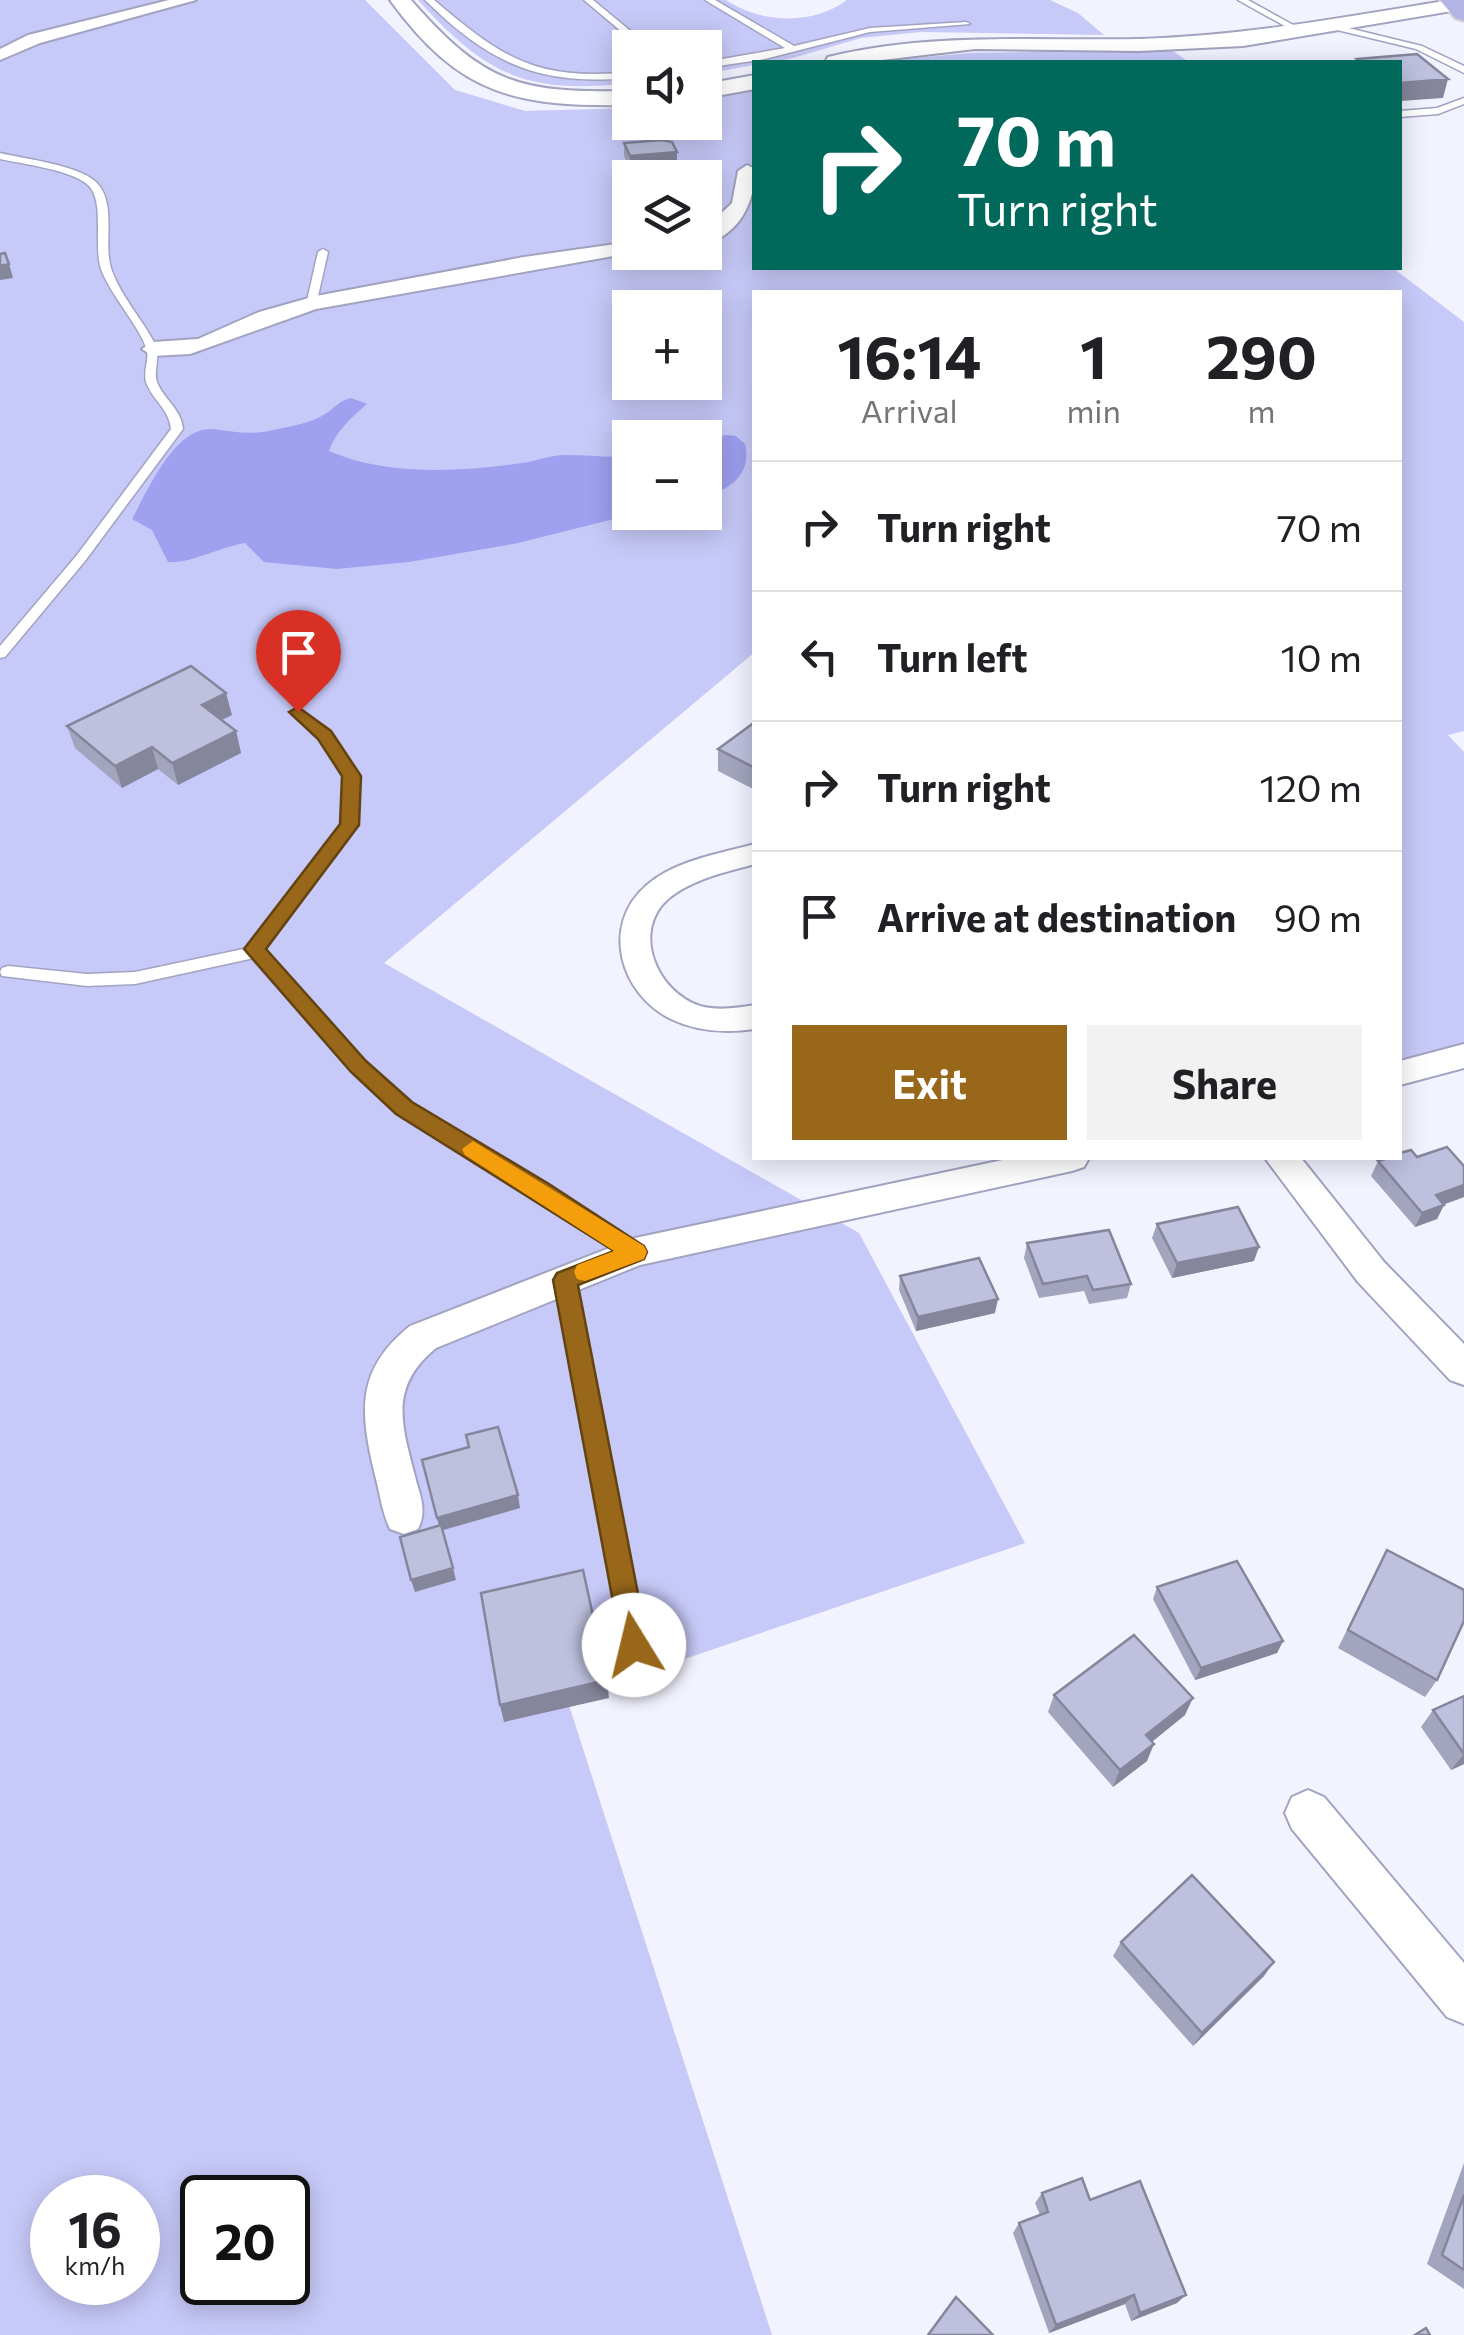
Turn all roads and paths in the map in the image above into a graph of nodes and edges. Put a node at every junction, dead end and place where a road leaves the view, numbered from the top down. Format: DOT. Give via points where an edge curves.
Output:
graph roads {
  1 [pos="188,0"];
  2 [pos="400,0"];
  3 [pos="429,0"];
  4 [pos="588,0"];
  5 [pos="708,0"];
  6 [pos="1242,0"];
  7 [pos="1458,6"];
  8 [pos="966,24"];
  9 [pos="1336,27"];
  10 [pos="625,30"];
  11 [pos="1302,32"];
  12 [pos="792,49"];
  13 [pos="0,55"];
  14 [pos="846,60"];
  15 [pos="722,62"];
  16 [pos="1464,70"];
  17 [pos="612,77"];
  18 [pos="752,83"];
  19 [pos="722,88"];
  20 [pos="612,99"];
  21 [pos="1464,102"];
  22 [pos="1402,114"];
  23 [pos="0,156"];
  24 [pos="747,172"];
  25 [pos="722,227"];
  26 [pos="612,250"];
  27 [pos="323,252"];
  28 [pos="310,305"];
  29 [pos="153,349"];
  30 [pos="0,654"];
  31 [pos="298,712"];
  32 [pos="752,855"];
  33 [pos="256,952"];
  34 [pos="3,973"];
  35 [pos="752,1018"];
  36 [pos="1464,1056"];
  37 [pos="1402,1072"];
  38 [pos="1063,1160"];
  39 [pos="1284,1160"];
  40 [pos="635,1252"];
  41 [pos="565,1280"];
  42 [pos="1464,1369"];
  43 [pos="404,1516"];
  44 [pos="634,1645"];
  45 [pos="1308,1813"];
  46 [pos="1464,2000"];
  1 -- 13 [label="street" via="34,39"];
  2 -- 20 [label="street" via="463,68 506,92"];
  3 -- 17 [label="lane" via="488,48 538,73"];
  4 -- 10 [label="lane"];
  5 -- 12 [label="lane"];
  6 -- 11 [label="lane"];
  7 -- 9 [label="street"];
  8 -- 12 [label="lane" via="870,30"];
  9 -- 11 [label="street"];
  9 -- 16 [label="lane" via="1406,43"];
  11 -- 14 [label="street" via="1139,45 975,44"];
  12 -- 15 [label="lane"];
  18 -- 19 [label="street"];
  21 -- 22 [label="lane"];
  23 -- 29 [label="lane" via="89,179 104,199 102,254"];
  24 -- 25 [label="street" via="735,218"];
  26 -- 28 [label="street"];
  27 -- 28 [label="lane"];
  28 -- 29 [label="street" via="204,345"];
  29 -- 30 [label="lane" via="150,378 177,419 176,429"];
  31 -- 33 [label="lane" via="324,735 352,776 349,825"];
  32 -- 35 [label="street" via="697,870 654,894 632,943 646,979 681,1011 718,1020"];
  33 -- 34 [label="lane" via="135,978"];
  33 -- 40 [label="lane" via="358,1067 404,1108"];
  36 -- 37 [label="street"];
  38 -- 40 [label="street"];
  39 -- 42 [label="street" via="1371,1272"];
  40 -- 41 [label="street"];
  41 -- 43 [label="street" via="400,1351 386,1376 384,1410"];
  41 -- 44 [label="lane"];
  45 -- 46 [label="street"];
}
